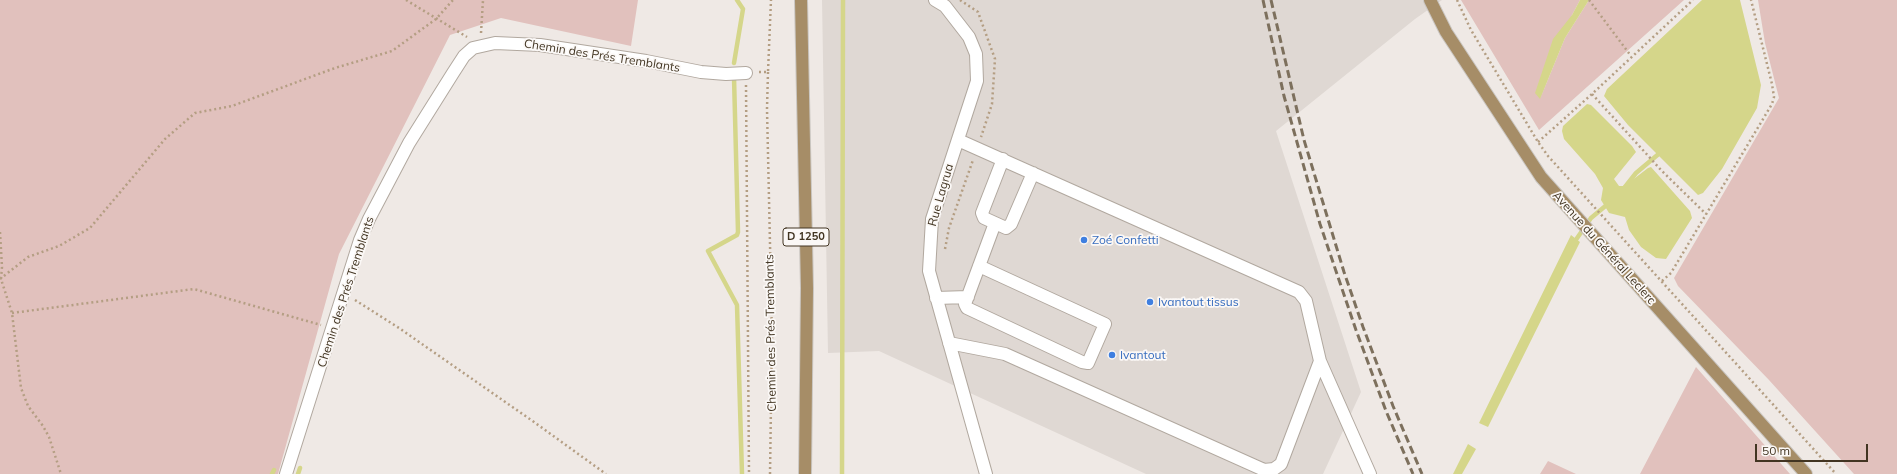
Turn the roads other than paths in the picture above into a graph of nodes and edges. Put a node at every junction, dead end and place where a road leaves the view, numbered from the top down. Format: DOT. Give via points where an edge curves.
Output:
graph roads {
  1 [pos="801,0"];
  2 [pos="935,0"];
  3 [pos="1430,0"];
  4 [pos="746,73"];
  5 [pos="958,140"];
  6 [pos="1004,160"];
  7 [pos="1033,173"];
  8 [pos="995,223"];
  9 [pos="979,266"];
  10 [pos="968,297"];
  11 [pos="936,298"];
  12 [pos="949,344"];
  13 [pos="1320,361"];
  14 [pos="286,474"];
  15 [pos="805,474"];
  16 [pos="986,474"];
  17 [pos="1370,474"];
  18 [pos="1806,474"];
  1 -- 15 [label="main road, D 1250" via="807,288"];
  2 -- 5 [label="street, Rue Lagrua" via="945,6 962,27 976,54 977,81"];
  3 -- 18 [label="main road, Avenue du Général Leclerc" via="1446,32 1540,177"];
  4 -- 14 [label="street, Chemin des Prés Tremblants" via="700,72 540,45 495,43 473,48 464,56 409,143 369,219"];
  5 -- 6 [label="street"];
  5 -- 11 [label="street, Rue Lagrua" via="932,219 929,271"];
  6 -- 7 [label="street"];
  6 -- 8 [label="street" via="982,213 984,218"];
  7 -- 8 [label="street" via="1011,224 1006,228"];
  7 -- 13 [label="street" via="1299,292 1306,301"];
  8 -- 9 [label="street"];
  9 -- 10 [label="street"];
  9 -- 10 [label="street" via="1101,321 1105,327 1090,360 1088,363 1082,362 967,308 965,304"];
  10 -- 11 [label="street"];
  11 -- 12 [label="street, Rue Lagrua"];
  12 -- 13 [label="street" via="1005,354 1264,470 1274,469 1281,464"];
  12 -- 16 [label="street, Rue Lagrua"];
  13 -- 17 [label="street"];
}
